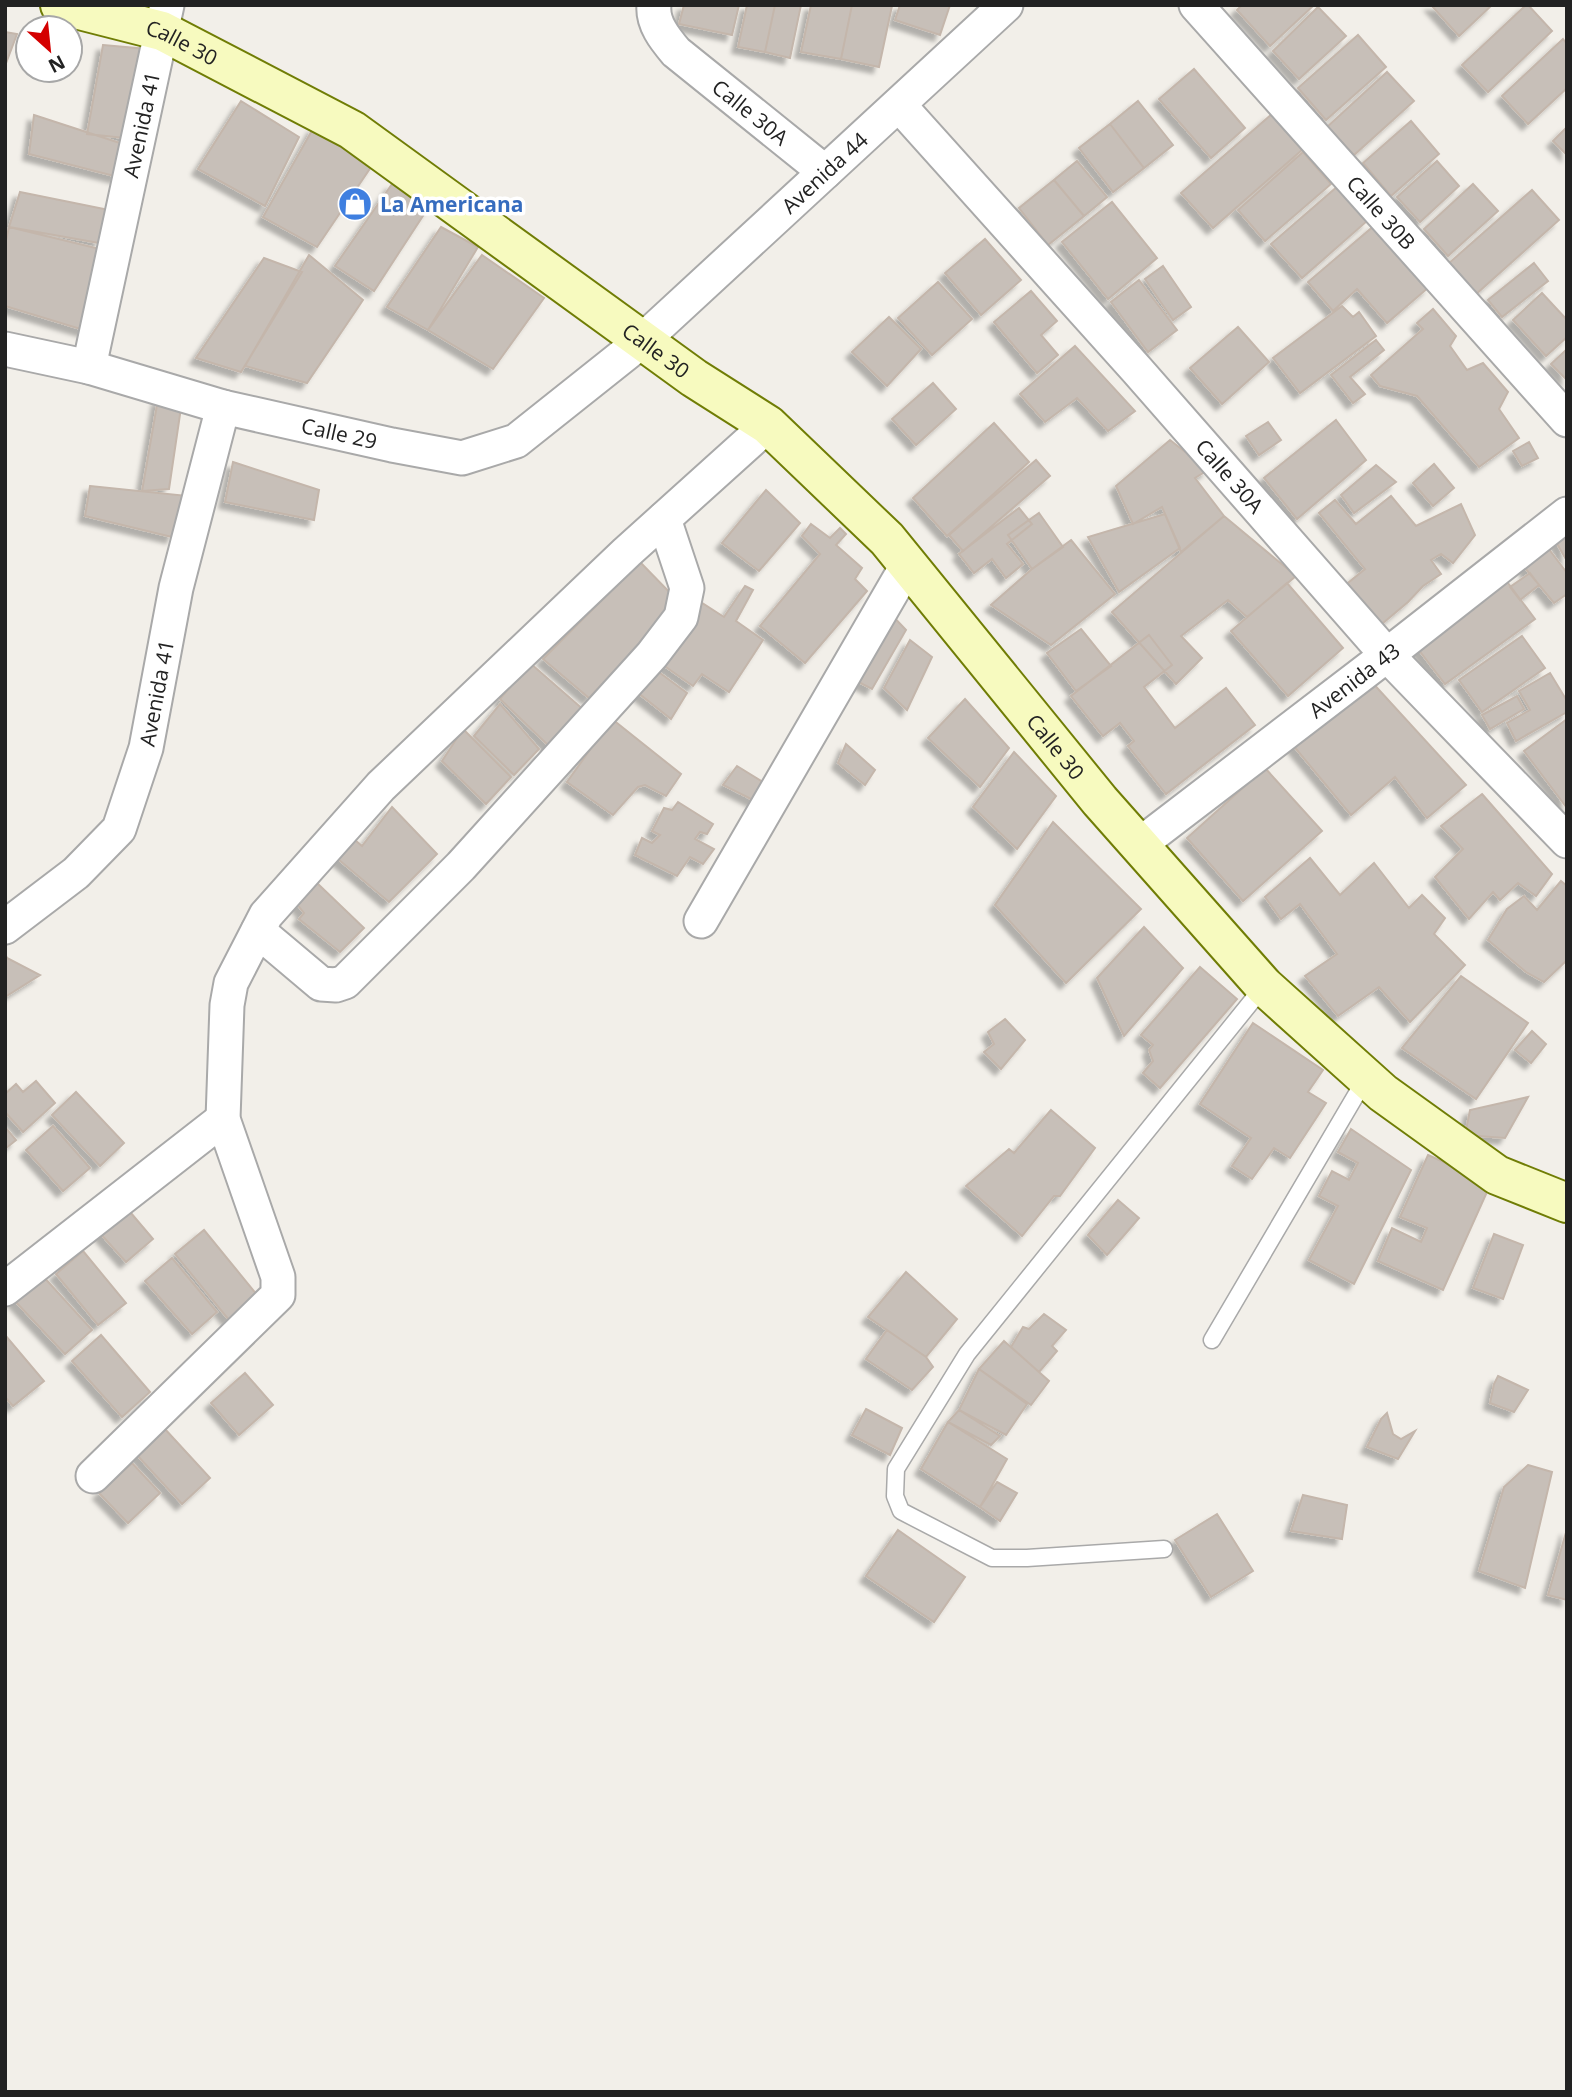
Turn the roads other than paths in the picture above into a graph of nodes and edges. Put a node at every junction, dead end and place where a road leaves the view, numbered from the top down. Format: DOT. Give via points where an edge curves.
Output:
graph roads {
  1 [pos="60,5"];
  2 [pos="654,5"];
  3 [pos="1006,5"];
  4 [pos="1196,5"];
  5 [pos="165,18"];
  6 [pos="899,105"];
  7 [pos="825,172"];
  8 [pos="643,340"];
  9 [pos="5,349"];
  10 [pos="89,367"];
  11 [pos="223,407"];
  12 [pos="1567,420"];
  13 [pos="768,425"];
  14 [pos="1567,514"];
  15 [pos="664,519"];
  16 [pos="908,564"];
  17 [pos="1388,655"];
  18 [pos="1567,841"];
  19 [pos="1139,845"];
  20 [pos="701,921"];
  21 [pos="5,927"];
  22 [pos="258,931"];
  23 [pos="1264,986"];
  24 [pos="1366,1078"];
  25 [pos="223,1119"];
  26 [pos="1567,1203"];
  27 [pos="5,1289"];
  28 [pos="1212,1340"];
  29 [pos="93,1476"];
  30 [pos="1164,1549"];
  1 -- 5 [label="main road, Calle 30"];
  2 -- 7 [label="street, Calle 30A" via="661,33 676,52"];
  3 -- 6 [label="street, Avenida 44"];
  4 -- 12 [label="street, Calle 30B"];
  5 -- 8 [label="main road, Calle 30" via="352,130"];
  5 -- 10 [label="street, Avenida 41"];
  6 -- 7 [label="street, Avenida 44"];
  6 -- 17 [label="street, Calle 30A"];
  7 -- 8 [label="street, Avenida 44"];
  8 -- 11 [label="street, Calle 29" via="516,441 462,458"];
  8 -- 13 [label="main road, Calle 30"];
  9 -- 10 [label="street, Calle 29"];
  10 -- 11 [label="street, Calle 29"];
  11 -- 21 [label="street, Avenida 41" via="176,589 146,748 119,829 76,873"];
  13 -- 15 [label="street"];
  13 -- 16 [label="main road, Calle 30"];
  14 -- 17 [label="street, Avenida 43"];
  15 -- 22 [label="street" via="381,786 266,915"];
  15 -- 22 [label="street" via="687,588 681,617 451,876 345,982 336,985 321,984"];
  16 -- 19 [label="main road, Calle 30"];
  16 -- 20 [label="street"];
  17 -- 18 [label="street, Calle 30A"];
  17 -- 19 [label="street, Avenida 43"];
  19 -- 23 [label="main road, Calle 30"];
  22 -- 25 [label="street" via="231,983 227,1004"];
  23 -- 24 [label="main road, Calle 30"];
  23 -- 30 [label="lane" via="967,1354 896,1469 895,1496 901,1511 992,1558"];
  24 -- 26 [label="main road, Calle 30" via="1497,1175"];
  24 -- 28 [label="lane"];
  25 -- 27 [label="street"];
  25 -- 29 [label="street" via="278,1276 278,1294"];
}
